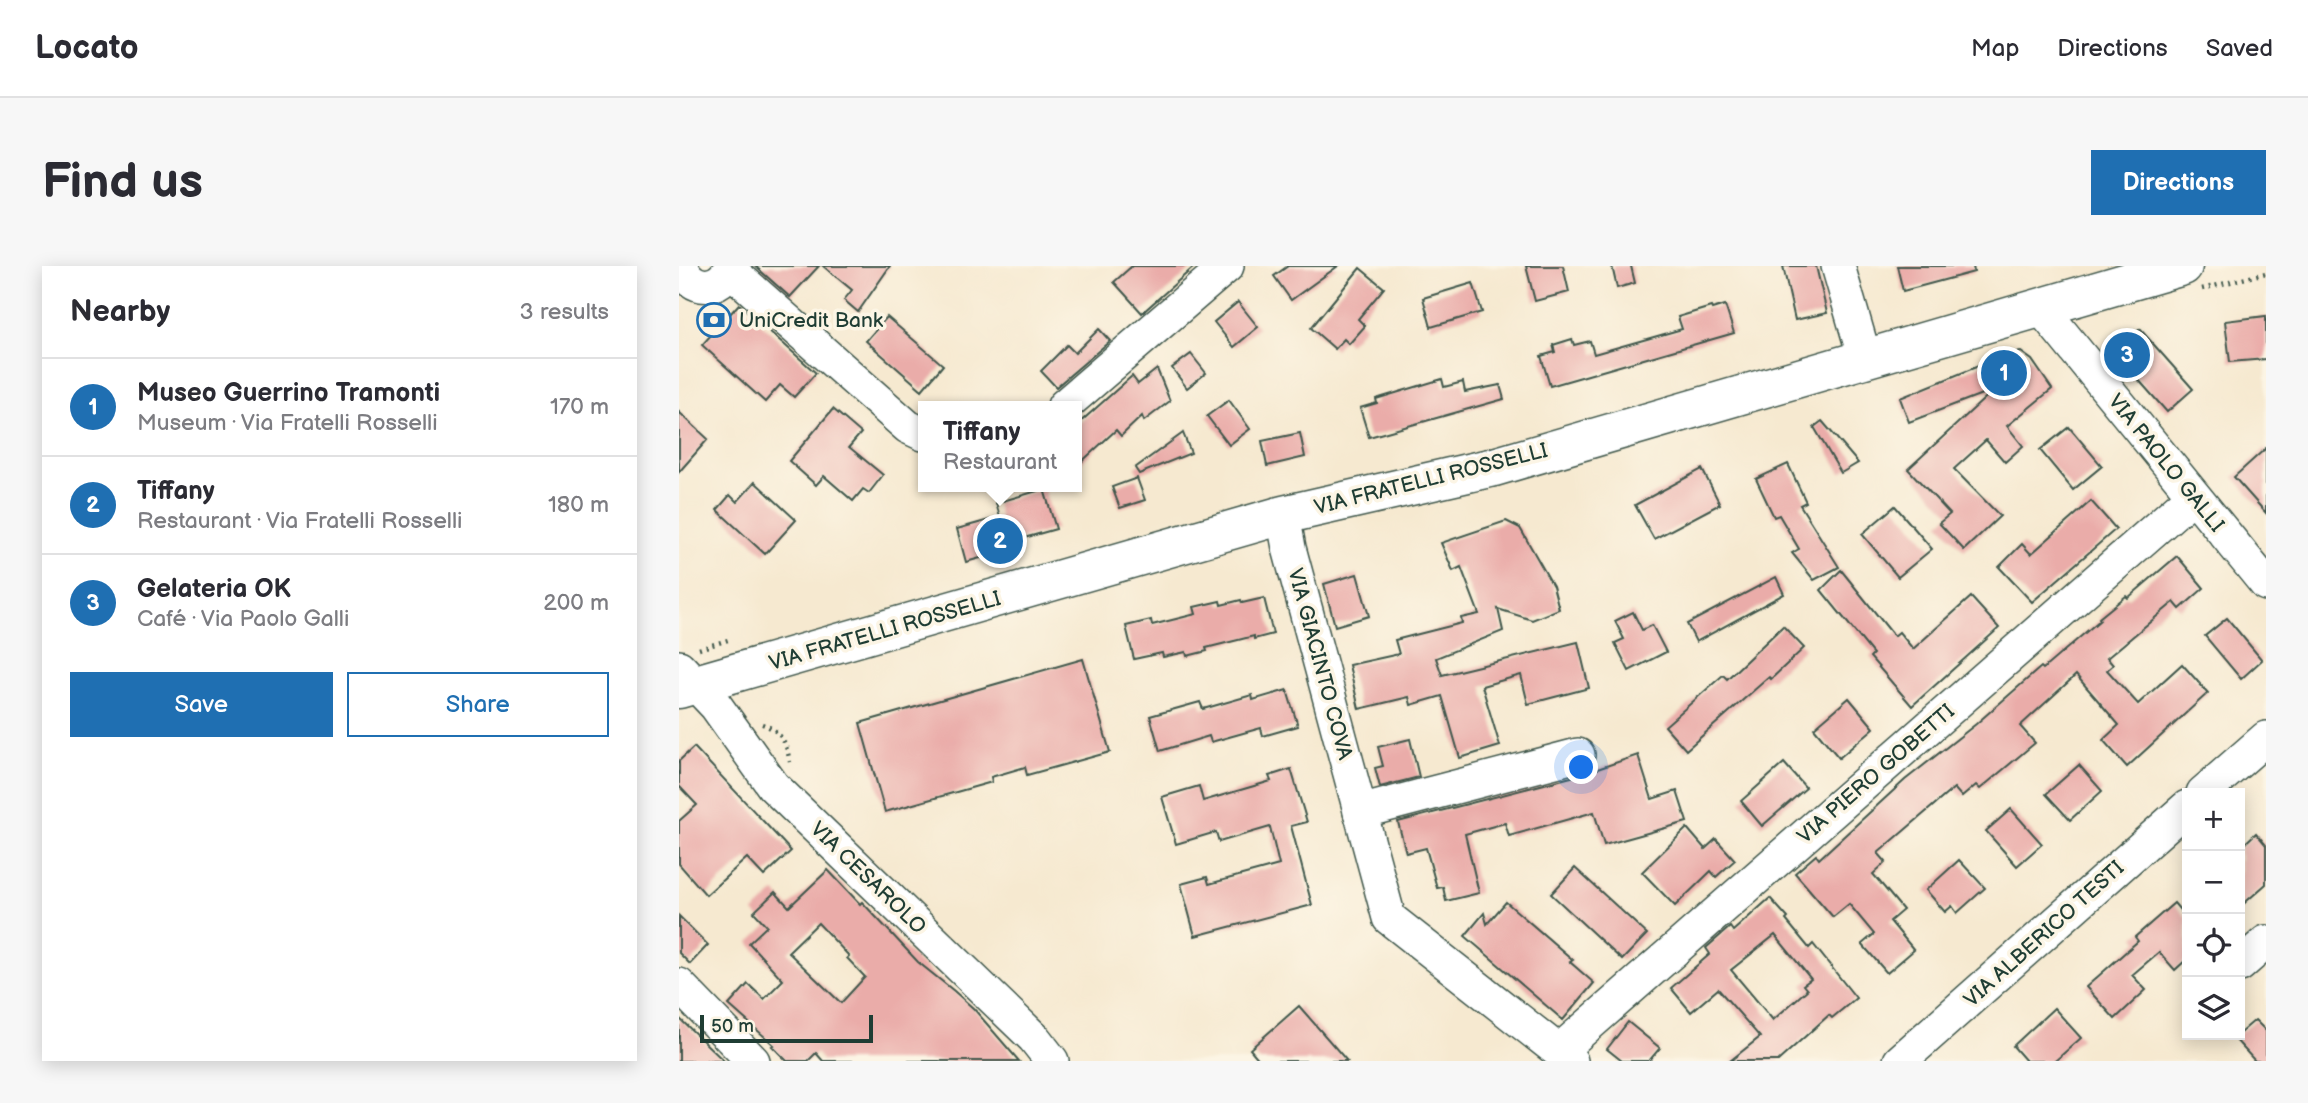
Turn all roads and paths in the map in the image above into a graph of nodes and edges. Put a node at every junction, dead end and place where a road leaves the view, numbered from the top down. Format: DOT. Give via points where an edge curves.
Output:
graph roads {
  1 [pos="1227,266"];
  2 [pos="1838,266"];
  3 [pos="2183,266"];
  4 [pos="730,268"];
  5 [pos="685,285"];
  6 [pos="2041,307"];
  7 [pos="1865,359"];
  8 [pos="1070,401"];
  9 [pos="918,431"];
  10 [pos="2193,496"];
  11 [pos="1283,515"];
  12 [pos="2266,584"];
  13 [pos="731,639"];
  14 [pos="687,673"];
  15 [pos="2266,737"];
  16 [pos="1579,755"];
  17 [pos="2209,788"];
  18 [pos="2182,811"];
  19 [pos="1360,812"];
  20 [pos="2266,942"];
  21 [pos="2245,961"];
  22 [pos="679,985"];
  23 [pos="1565,1056"];
  24 [pos="753,1061"];
  25 [pos="1052,1061"];
  26 [pos="1901,1061"];
  1 -- 8 [label="street"];
  2 -- 7 [label="street"];
  3 -- 6 [label="main road, VIA FRATELLI ROSSELLI"];
  4 -- 5 [label="street" via="719,282"];
  4 -- 9 [label="street" via="908,427"];
  6 -- 7 [label="main road, VIA FRATELLI ROSSELLI"];
  6 -- 10 [label="street, VIA PAOLO GALLI"];
  7 -- 11 [label="main road, VIA FRATELLI ROSSELLI" via="1494,467"];
  10 -- 12 [label="street, VIA PAOLO GALLI"];
  10 -- 23 [label="street, VIA PIERO GOBETTI"];
  11 -- 14 [label="main road, VIA FRATELLI ROSSELLI"];
  11 -- 19 [label="street, VIA GIACINTO COVA"];
  13 -- 14 [label="path"];
  14 -- 25 [label="street, VIA CESAROLO" via="773,786 1034,1038"];
  15 -- 17 [label="street"];
  16 -- 19 [label="street"];
  18 -- 26 [label="street, VIA ALBERICO TESTI"];
  19 -- 23 [label="street, VIA GIACINTO COVA" via="1389,918"];
  20 -- 21 [label="street"];
  22 -- 24 [label="street"];
}
